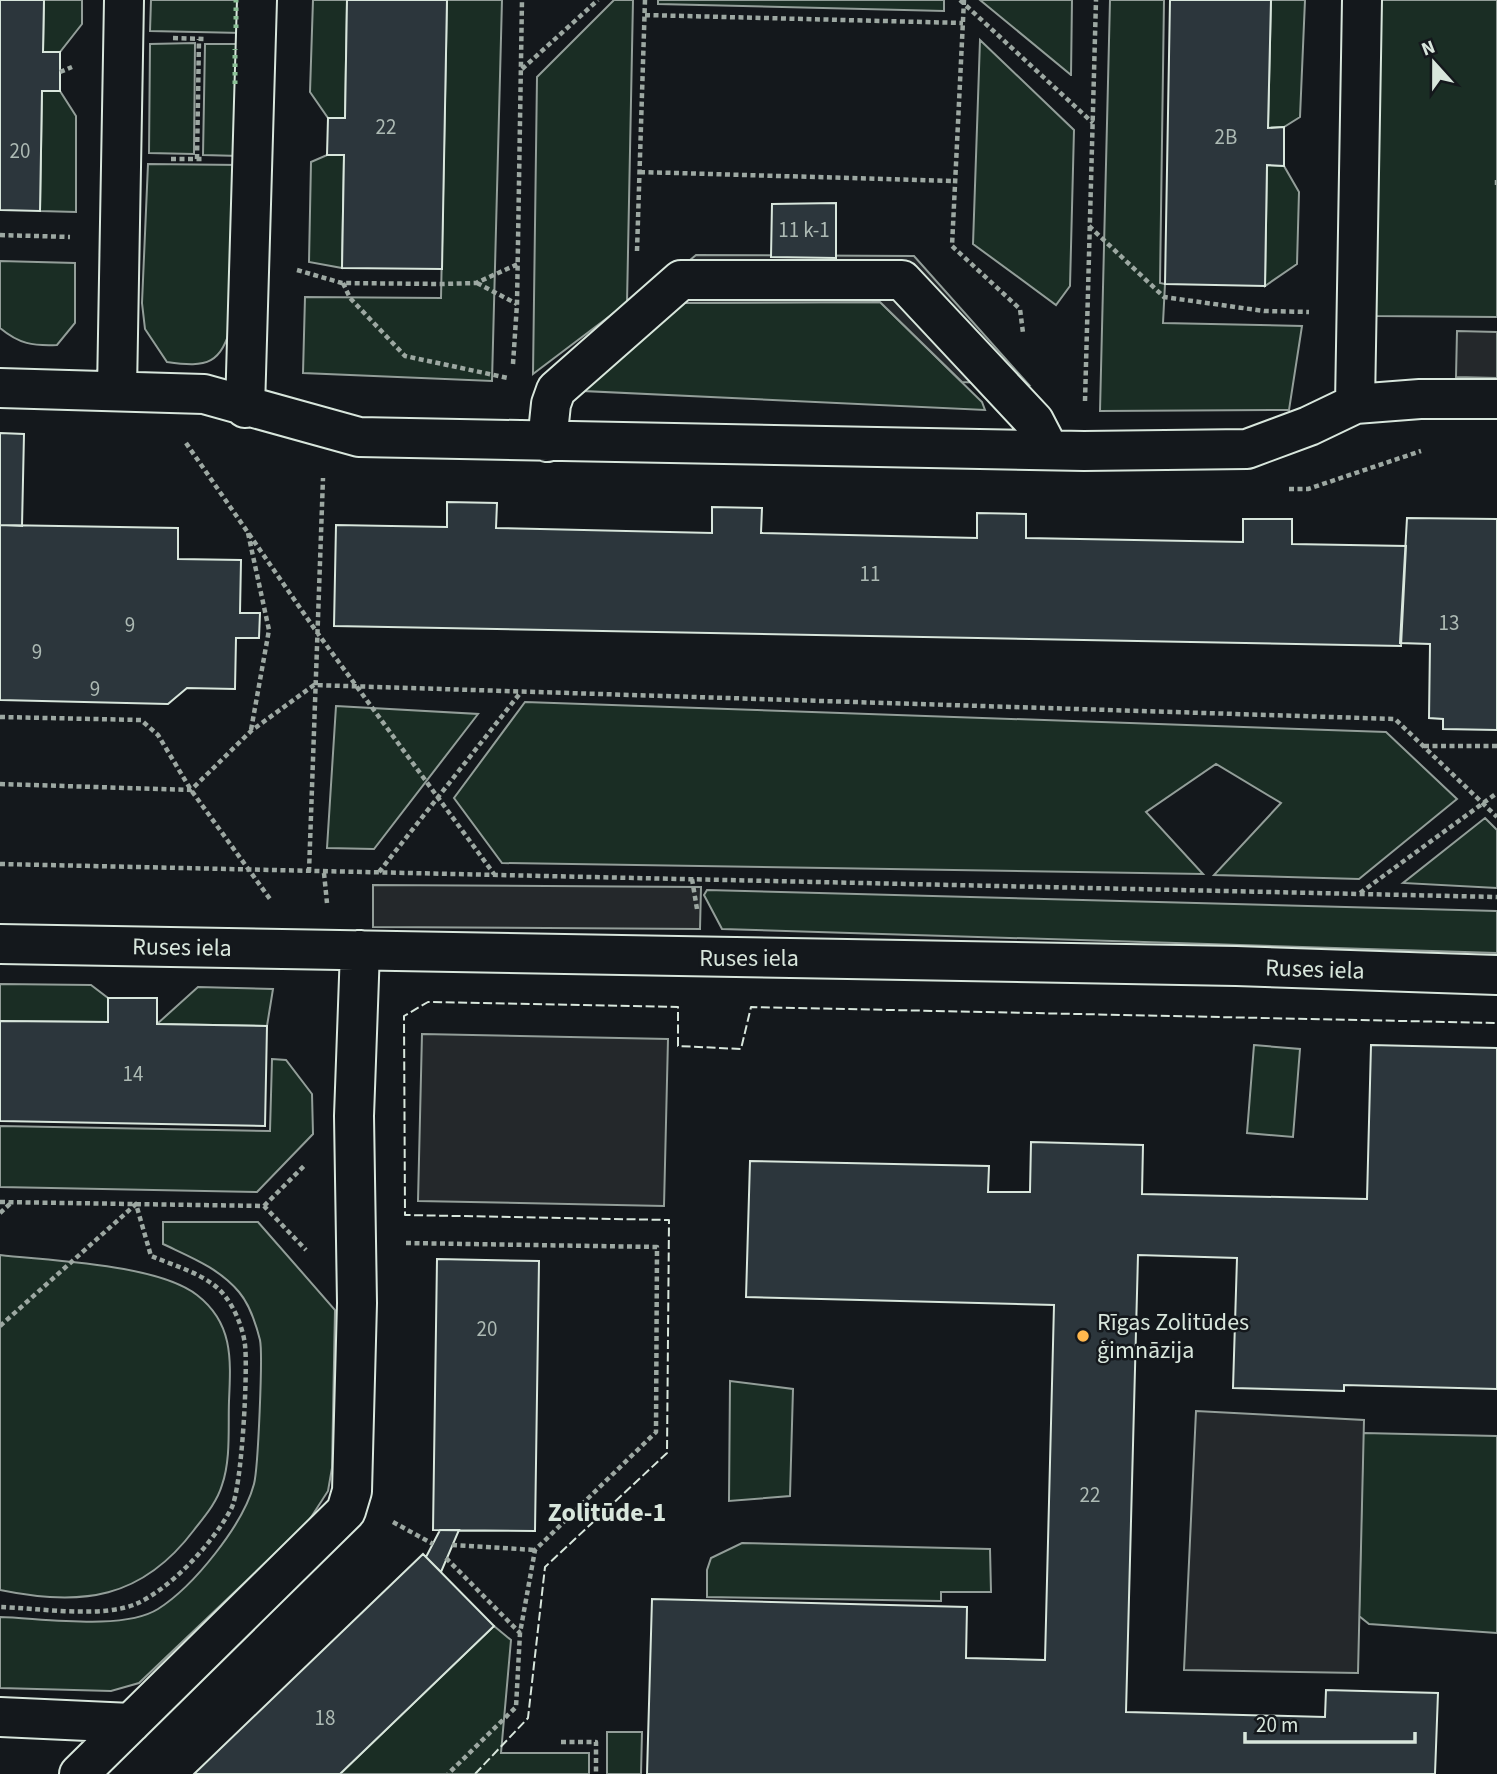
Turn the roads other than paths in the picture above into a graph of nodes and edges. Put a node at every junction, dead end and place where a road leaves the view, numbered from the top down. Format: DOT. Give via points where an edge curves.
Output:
graph roads {
  1 [pos="124,0"];
  2 [pos="257,0"];
  3 [pos="1362,0"];
  4 [pos="0,388"];
  5 [pos="117,390"];
  6 [pos="1497,399"];
  7 [pos="1355,404"];
  8 [pos="245,408"];
  9 [pos="547,442"];
  10 [pos="1066,451"];
  11 [pos="0,944"];
  12 [pos="360,950"];
  13 [pos="1497,975"];
  14 [pos="0,1717"];
  15 [pos="131,1723"];
  16 [pos="79,1774"];
  1 -- 5 [label="street"];
  2 -- 8 [label="street"];
  3 -- 7 [label="street"];
  4 -- 5 [label="street"];
  5 -- 8 [label="street" via="204,394"];
  6 -- 7 [label="street"];
  7 -- 10 [label="street" via="1247,449"];
  8 -- 9 [label="street" via="359,437"];
  9 -- 10 [label="street"];
  9 -- 10 [label="street" via="556,390 681,280 902,280"];
  11 -- 12 [label="street, Ruses iela"];
  12 -- 13 [label="street, Ruses iela"];
  12 -- 15 [label="street" via="353,1177 357,1303 352,1491 346,1511"];
  14 -- 15 [label="street"];
  15 -- 16 [label="street"];
}
